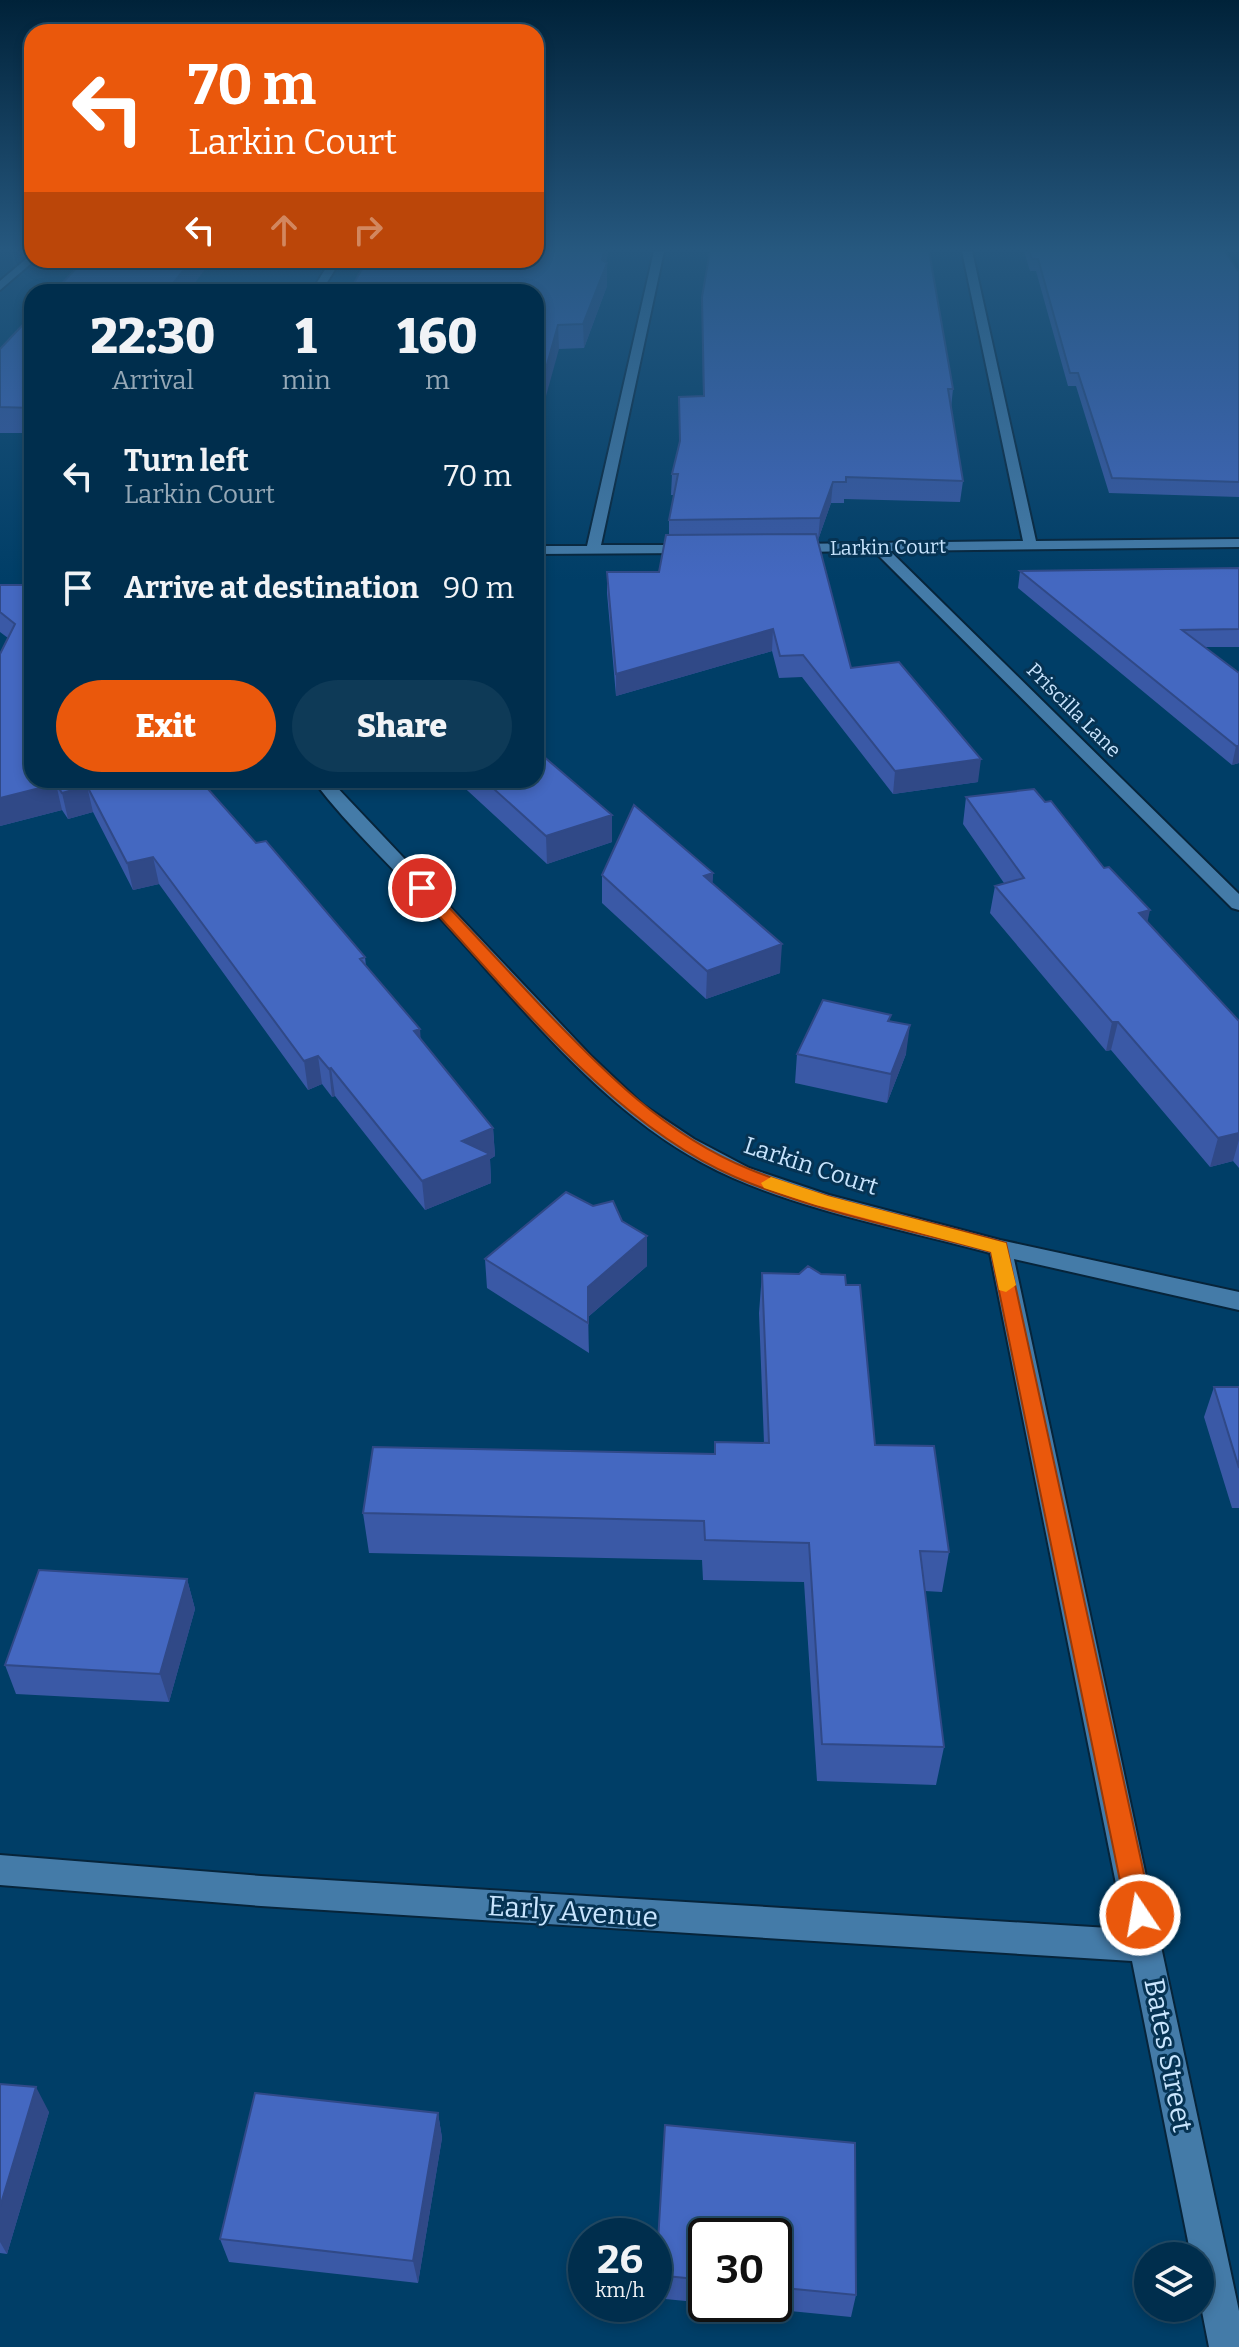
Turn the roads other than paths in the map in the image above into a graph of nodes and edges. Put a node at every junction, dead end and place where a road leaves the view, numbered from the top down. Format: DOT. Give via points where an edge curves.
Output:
graph roads {
  1 [pos="635,361"];
  2 [pos="991,361"];
  3 [pos="1239,543"];
  4 [pos="1030,544"];
  5 [pos="878,547"];
  6 [pos="783,548"];
  7 [pos="704,549"];
  8 [pos="544,550"];
  9 [pos="593,550"];
  10 [pos="328,788"];
  11 [pos="1239,904"];
  12 [pos="1000,1248"];
  13 [pos="1239,1301"];
  14 [pos="0,1870"];
  15 [pos="1146,1946"];
  16 [pos="1228,2347"];
  1 -- 9 [label="street"];
  2 -- 4 [label="street"];
  3 -- 4 [label="street, Larkin Court"];
  4 -- 5 [label="street, Larkin Court"];
  5 -- 6 [label="street, Larkin Court"];
  5 -- 11 [label="street, Priscilla Lane"];
  7 -- 9 [label="street"];
  8 -- 9 [label="street"];
  10 -- 12 [label="street, Larkin Court" via="636,1110 741,1173 823,1201"];
  12 -- 13 [label="street, Larkin Court"];
  12 -- 15 [label="street, Bates Street"];
  14 -- 15 [label="street, Early Avenue"];
  15 -- 16 [label="street, Bates Street"];
}
